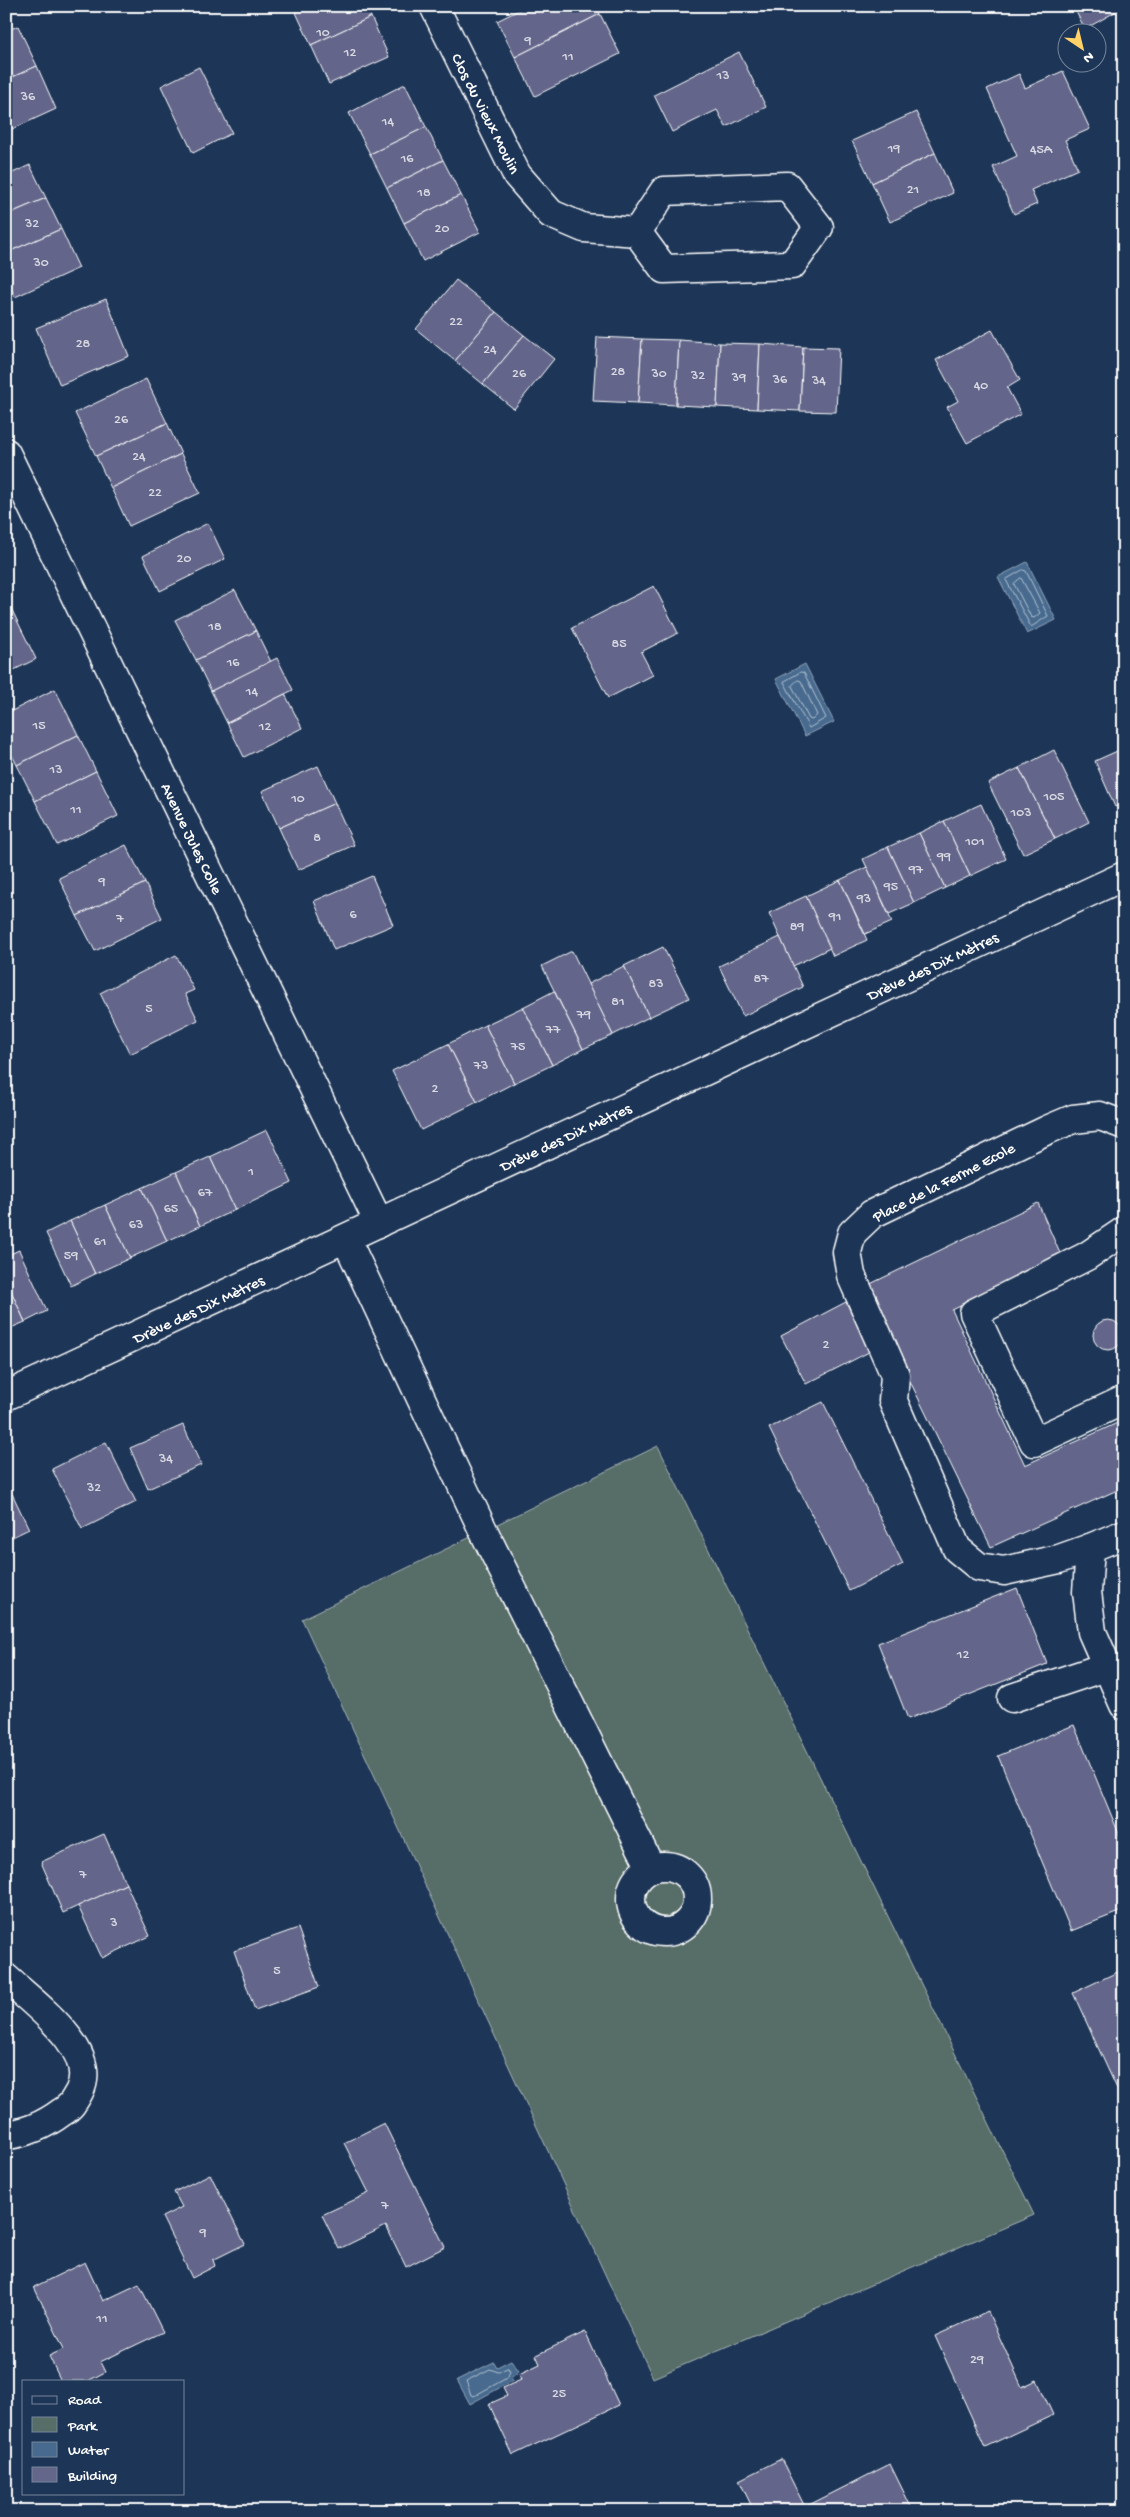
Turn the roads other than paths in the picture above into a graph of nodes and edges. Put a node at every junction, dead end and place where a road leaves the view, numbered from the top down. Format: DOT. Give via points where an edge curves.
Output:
graph roads {
  1 [pos="434,6"];
  2 [pos="637,232"];
  3 [pos="6,452"];
  4 [pos="1124,876"];
  5 [pos="1124,1125"];
  6 [pos="379,1223"];
  7 [pos="1124,1231"];
  8 [pos="346,1239"];
  9 [pos="6,1396"];
  10 [pos="1124,1400"];
  11 [pos="1124,1534"];
  12 [pos="1090,1548"];
  13 [pos="1108,1666"];
  14 [pos="1012,1698"];
  15 [pos="1124,1705"];
  16 [pos="651,1868"];
  17 [pos="6,1978"];
  18 [pos="6,2135"];
  1 -- 2 [label="street, Clos du Vieux Moulin" via="517,175 551,214 584,228"];
  2 -- 2 [label="street" via="664,269 792,265 819,227 786,186 664,191"];
  3 -- 6 [label="street, Avenue Jules Colle"];
  4 -- 6 [label="street, Drève des Dix Mètres"];
  5 -- 12 [label="street, Place de la Ferme Ecole" via="1100,1116 1073,1119 1047,1130 872,1214 852,1234 847,1252 851,1275 895,1375 893,1400 957,1549 979,1568 1004,1571 1059,1559"];
  6 -- 8 [label="street, Drève des Dix Mètres"];
  7 -- 10 [label="street" via="1087,1256 974,1313 1034,1442"];
  8 -- 9 [label="street, Drève des Dix Mètres"];
  8 -- 16 [label="street" via="483,1530"];
  11 -- 12 [label="street, Place de la Ferme Ecole"];
  12 -- 13 [label="street" via="1087,1592 1092,1632"];
  13 -- 14 [label="street"];
  13 -- 15 [label="street"];
  17 -- 18 [label="street" via="64,2032 79,2054 84,2082 71,2107 47,2123"];
}
